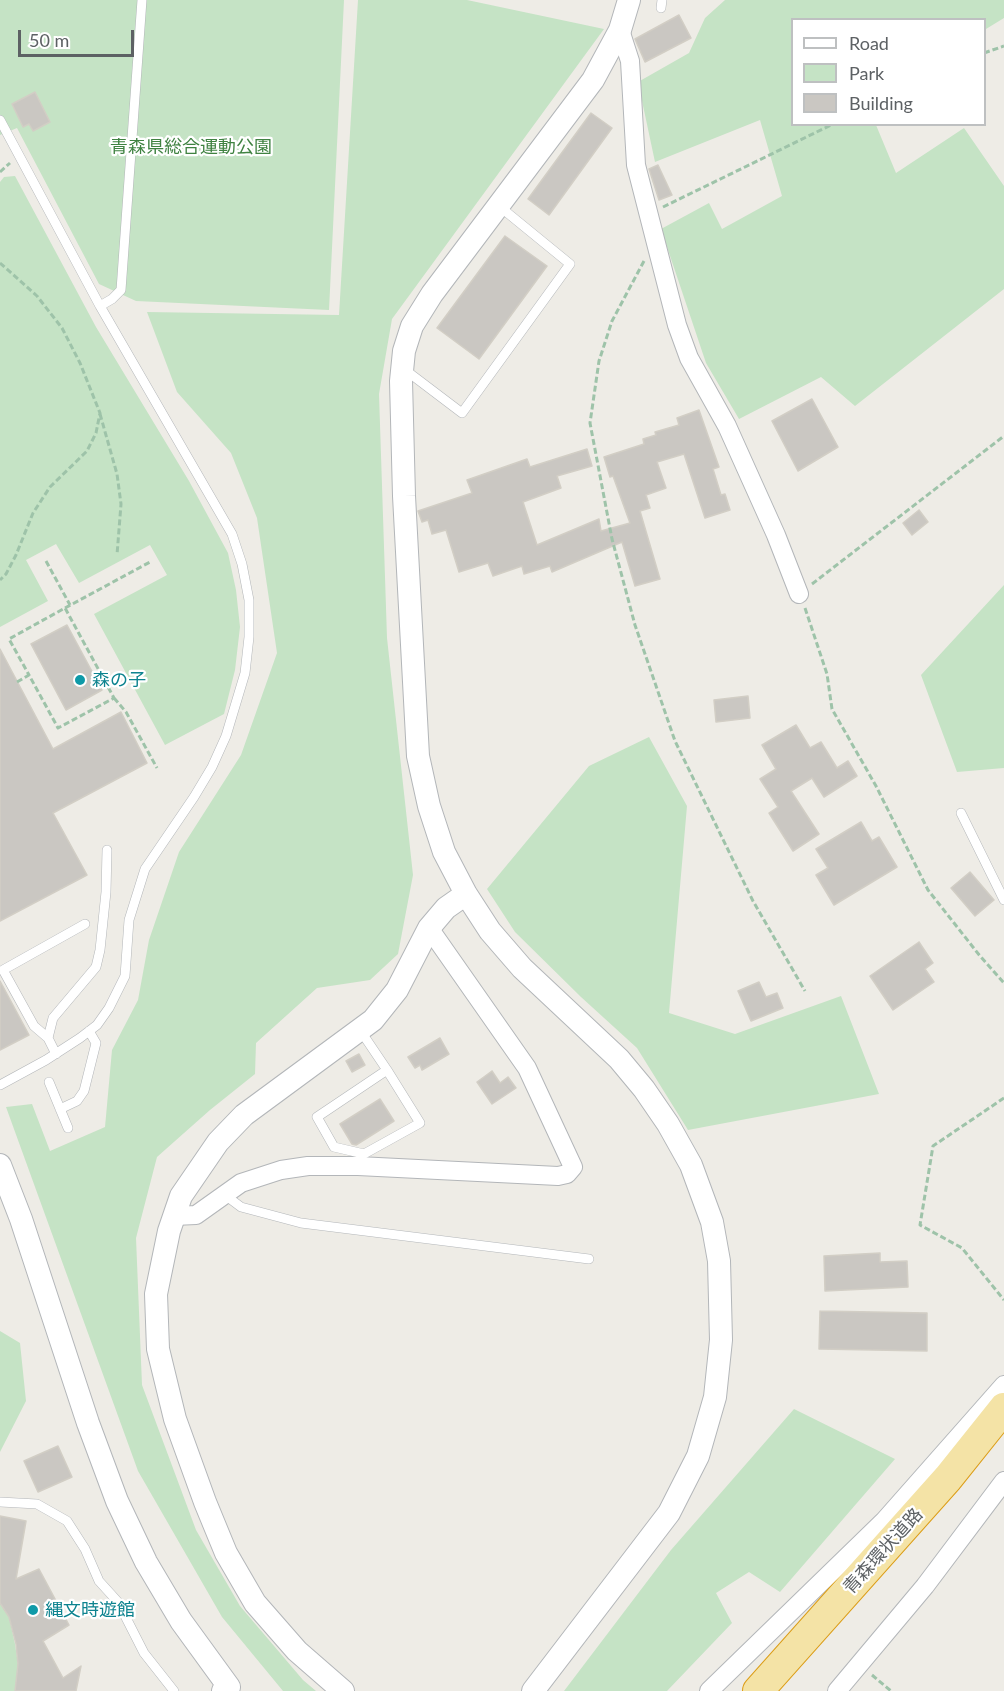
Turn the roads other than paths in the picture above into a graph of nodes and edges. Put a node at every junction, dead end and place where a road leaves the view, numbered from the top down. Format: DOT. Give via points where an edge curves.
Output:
graph roads {
  1 [pos="142,0"];
  2 [pos="629,0"];
  3 [pos="620,30"];
  4 [pos="0,120"];
  5 [pos="498,206"];
  6 [pos="100,306"];
  7 [pos="402,367"];
  8 [pos="799,594"];
  9 [pos="961,813"];
  10 [pos="107,850"];
  11 [pos="466,894"];
  12 [pos="1004,900"];
  13 [pos="85,924"];
  14 [pos="429,928"];
  15 [pos="360,1030"];
  16 [pos="89,1031"];
  17 [pos="48,1038"];
  18 [pos="56,1054"];
  19 [pos="387,1070"];
  20 [pos="49,1082"];
  21 [pos="0,1086"];
  22 [pos="60,1109"];
  23 [pos="68,1128"];
  24 [pos="0,1165"];
  25 [pos="225,1195"];
  26 [pos="174,1216"];
  27 [pos="589,1259"];
  28 [pos="1004,1385"];
  29 [pos="1004,1408"];
  30 [pos="1004,1481"];
  31 [pos="0,1502"];
  32 [pos="229,1690"];
  33 [pos="174,1691"];
  34 [pos="343,1691"];
  35 [pos="533,1691"];
  36 [pos="709,1691"];
  37 [pos="758,1691"];
  38 [pos="837,1691"];
  1 -- 6 [label="lane" via="121,290"];
  2 -- 3 [label="street"];
  3 -- 5 [label="street" via="593,80"];
  3 -- 8 [label="street" via="630,61 636,165 677,325 689,358 727,426"];
  4 -- 6 [label="lane"];
  5 -- 7 [label="street" via="412,326"];
  5 -- 7 [label="lane" via="570,264 462,413"];
  6 -- 16 [label="lane" via="232,534 249,600 249,628 245,673 226,736 206,777 145,869 129,920 125,976 109,1008"];
  7 -- 11 [label="street" via="418,756 444,852"];
  9 -- 12 [label="lane"];
  10 -- 17 [label="lane" via="96,967 53,1018"];
  11 -- 14 [label="street" via="446,908"];
  11 -- 35 [label="street" via="490,932 522,969 619,1059 644,1089 690,1165 712,1222 719,1261 722,1340 715,1397 698,1456 669,1513"];
  13 -- 17 [label="lane" via="3,970 34,1026"];
  14 -- 15 [label="street" via="397,990"];
  14 -- 25 [label="street" via="526,1068 573,1167 558,1176 308,1166 241,1183"];
  15 -- 19 [label="lane"];
  15 -- 26 [label="street" via="244,1115 218,1142 181,1197"];
  16 -- 18 [label="lane"];
  16 -- 22 [label="lane" via="96,1043 84,1091 76,1101"];
  17 -- 18 [label="lane"];
  18 -- 21 [label="lane"];
  19 -- 19 [label="lane" via="420,1123 364,1154 334,1147 317,1117"];
  20 -- 22 [label="lane"];
  22 -- 23 [label="lane"];
  24 -- 32 [label="street" via="117,1501 146,1562"];
  25 -- 26 [label="street" via="196,1215"];
  25 -- 27 [label="lane" via="241,1207 301,1223"];
  26 -- 34 [label="street" via="156,1294 158,1349 175,1419 226,1553 255,1603 297,1651"];
  28 -- 36 [label="street" via="884,1521"];
  29 -- 37 [label="highway, 青森環状道路" via="948,1478"];
  30 -- 38 [label="street" via="925,1586"];
  31 -- 33 [label="lane" via="38,1504 67,1521 99,1581 118,1602 144,1653"];
}
